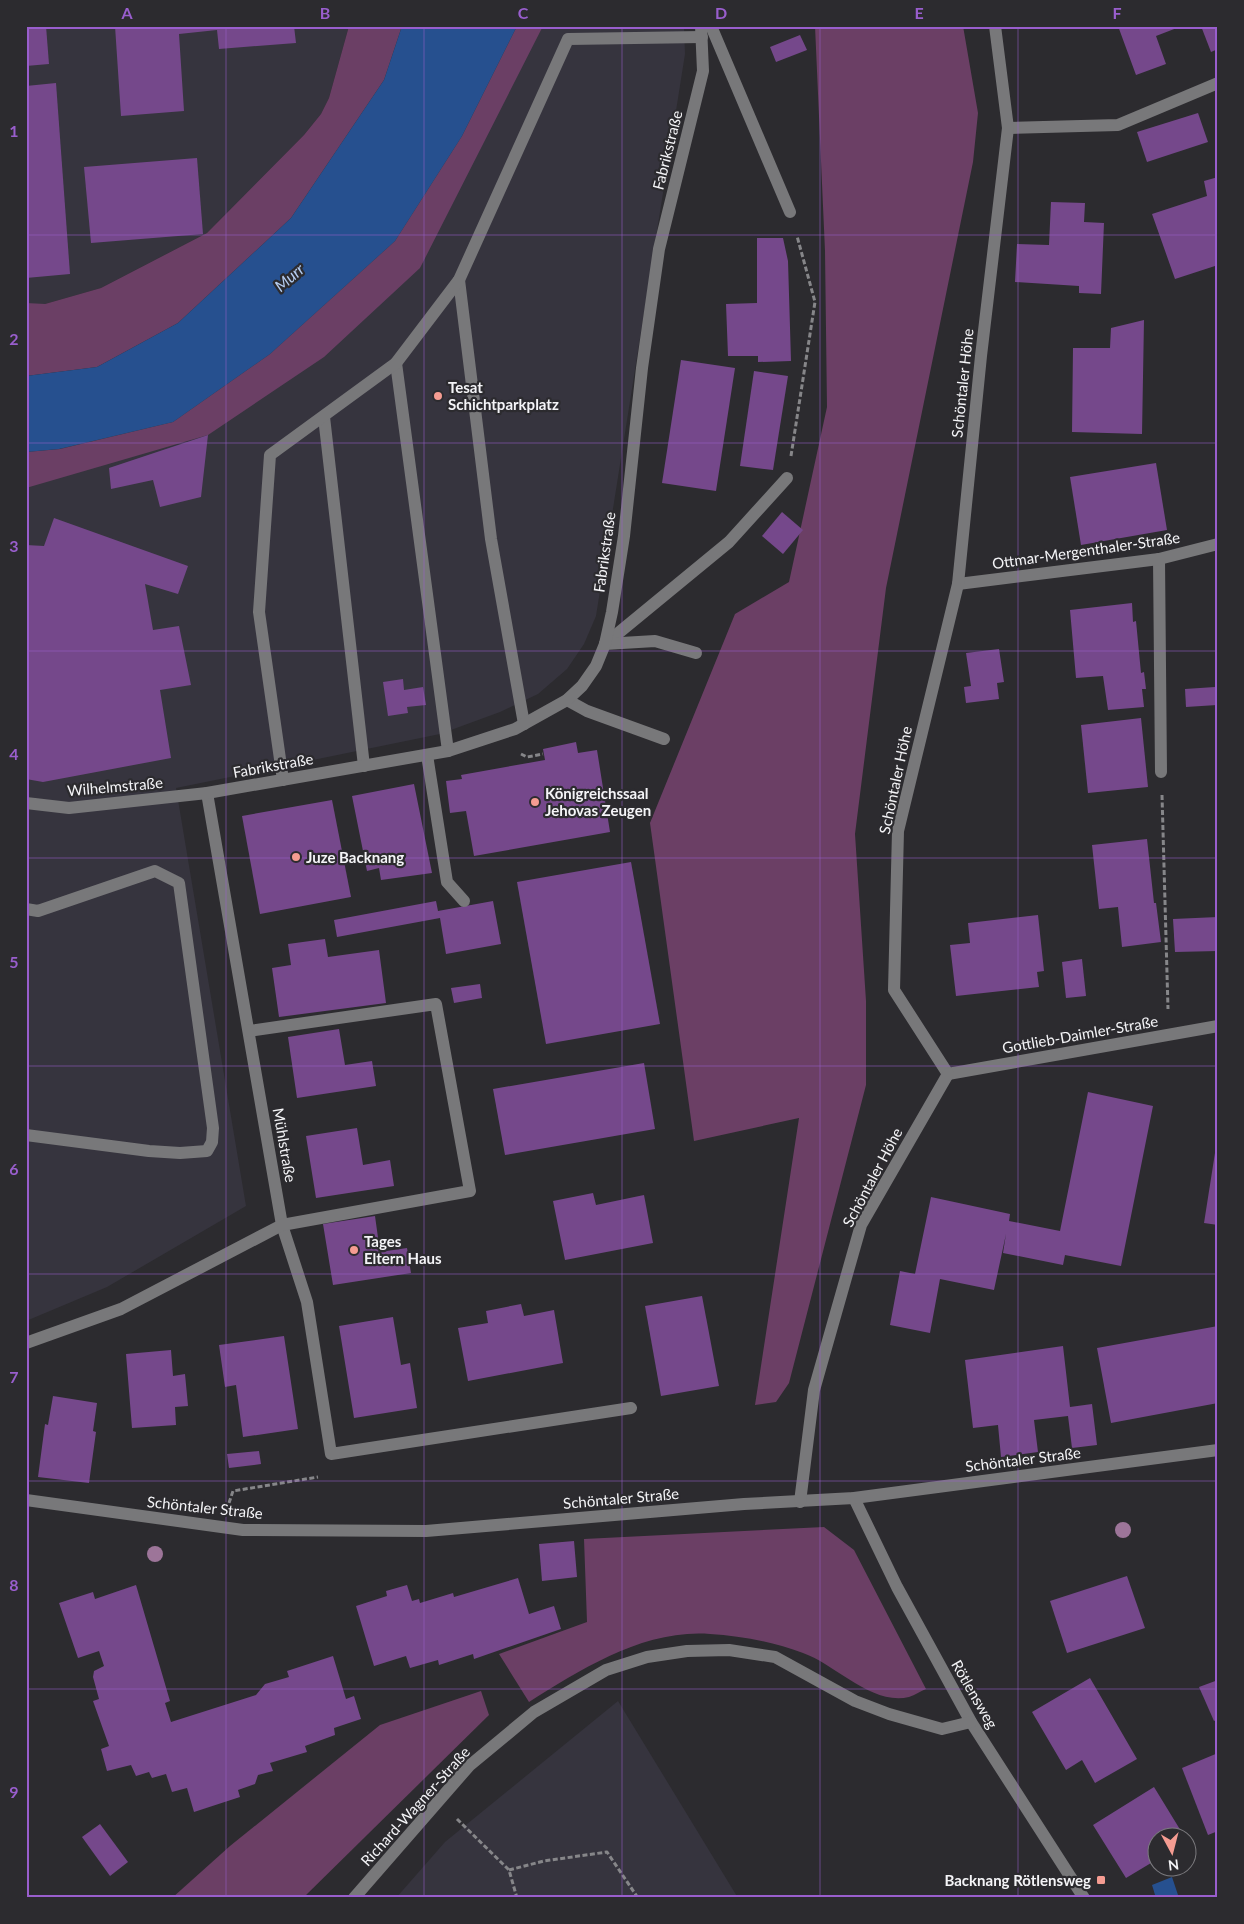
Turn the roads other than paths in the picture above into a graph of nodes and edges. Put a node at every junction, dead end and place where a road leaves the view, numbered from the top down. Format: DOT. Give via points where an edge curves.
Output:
graph roads {
  1 [pos="711,26"];
  2 [pos="995,26"];
  3 [pos="701,31"];
  4 [pos="1218,83"];
  5 [pos="1008,128"];
  6 [pos="790,212"];
  7 [pos="459,280"];
  8 [pos="396,363"];
  9 [pos="324,417"];
  10 [pos="788,478"];
  11 [pos="1218,544"];
  12 [pos="1159,558"];
  13 [pos="958,584"];
  14 [pos="605,644"];
  15 [pos="696,653"];
  16 [pos="567,700"];
  17 [pos="524,724"];
  18 [pos="664,739"];
  19 [pos="448,751"];
  20 [pos="427,755"];
  21 [pos="364,766"];
  22 [pos="1161,772"];
  23 [pos="283,780"];
  24 [pos="207,793"];
  25 [pos="26,803"];
  26 [pos="464,901"];
  27 [pos="26,909"];
  28 [pos="1218,1026"];
  29 [pos="249,1031"];
  30 [pos="948,1074"];
  31 [pos="26,1134"];
  32 [pos="282,1224"];
  33 [pos="26,1343"];
  34 [pos="631,1408"];
  35 [pos="1218,1450"];
  36 [pos="854,1498"];
  37 [pos="26,1500"];
  38 [pos="800,1502"];
  39 [pos="971,1722"];
  40 [pos="354,1898"];
  41 [pos="1084,1898"];
  1 -- 6 [label="street"];
  2 -- 5 [label="street, Schöntaler Höhe"];
  3 -- 7 [label="street" via="568,39"];
  3 -- 14 [label="street, Fabrikstraße" via="702,71 659,249 624,536"];
  4 -- 5 [label="street" via="1118,125"];
  5 -- 13 [label="street, Schöntaler Höhe" via="980,356"];
  7 -- 8 [label="street"];
  7 -- 17 [label="street" via="491,539"];
  8 -- 9 [label="street"];
  8 -- 19 [label="street"];
  9 -- 21 [label="street"];
  9 -- 23 [label="street" via="270,455 259,612"];
  10 -- 14 [label="street" via="729,542"];
  11 -- 12 [label="street, Ottmar-Mergenthaler-Straße"];
  12 -- 13 [label="street, Ottmar-Mergenthaler-Straße"];
  12 -- 22 [label="street"];
  13 -- 30 [label="street, Schöntaler Höhe" via="898,831 894,990"];
  14 -- 15 [label="street" via="655,641"];
  14 -- 16 [label="street, Fabrikstraße" via="596,666"];
  16 -- 17 [label="street, Fabrikstraße"];
  16 -- 18 [label="street" via="587,711"];
  17 -- 19 [label="street, Fabrikstraße"];
  19 -- 20 [label="street, Fabrikstraße"];
  20 -- 21 [label="street, Fabrikstraße"];
  20 -- 26 [label="street" via="447,882"];
  21 -- 23 [label="street, Fabrikstraße"];
  23 -- 24 [label="street, Fabrikstraße"];
  24 -- 25 [label="street, Wilhelmstraße" via="69,808"];
  24 -- 29 [label="street, Mühlstraße"];
  27 -- 31 [label="street" via="38,911 155,871 179,883 213,1128 212,1142 207,1151 180,1153"];
  28 -- 30 [label="street, Gottlieb-Daimler-Straße"];
  29 -- 32 [label="street, Mühlstraße"];
  29 -- 32 [label="street" via="436,1004 470,1191"];
  30 -- 38 [label="street, Schöntaler Höhe" via="861,1225 814,1390"];
  32 -- 33 [label="street" via="121,1309"];
  32 -- 34 [label="street, Mühlstraße" via="307,1302 332,1454"];
  35 -- 36 [label="street, Schöntaler Straße"];
  36 -- 38 [label="street, Schöntaler Straße"];
  36 -- 39 [label="street, Rötlensweg" via="897,1587"];
  37 -- 38 [label="street, Schöntaler Straße" via="243,1530 426,1531"];
  39 -- 40 [label="street, Richard-Wagner-Straße" via="942,1729 888,1714 855,1701 775,1657 729,1650 686,1651 647,1657 606,1670 534,1712 469,1766"];
  39 -- 41 [label="street, Rötlensweg"];
}
